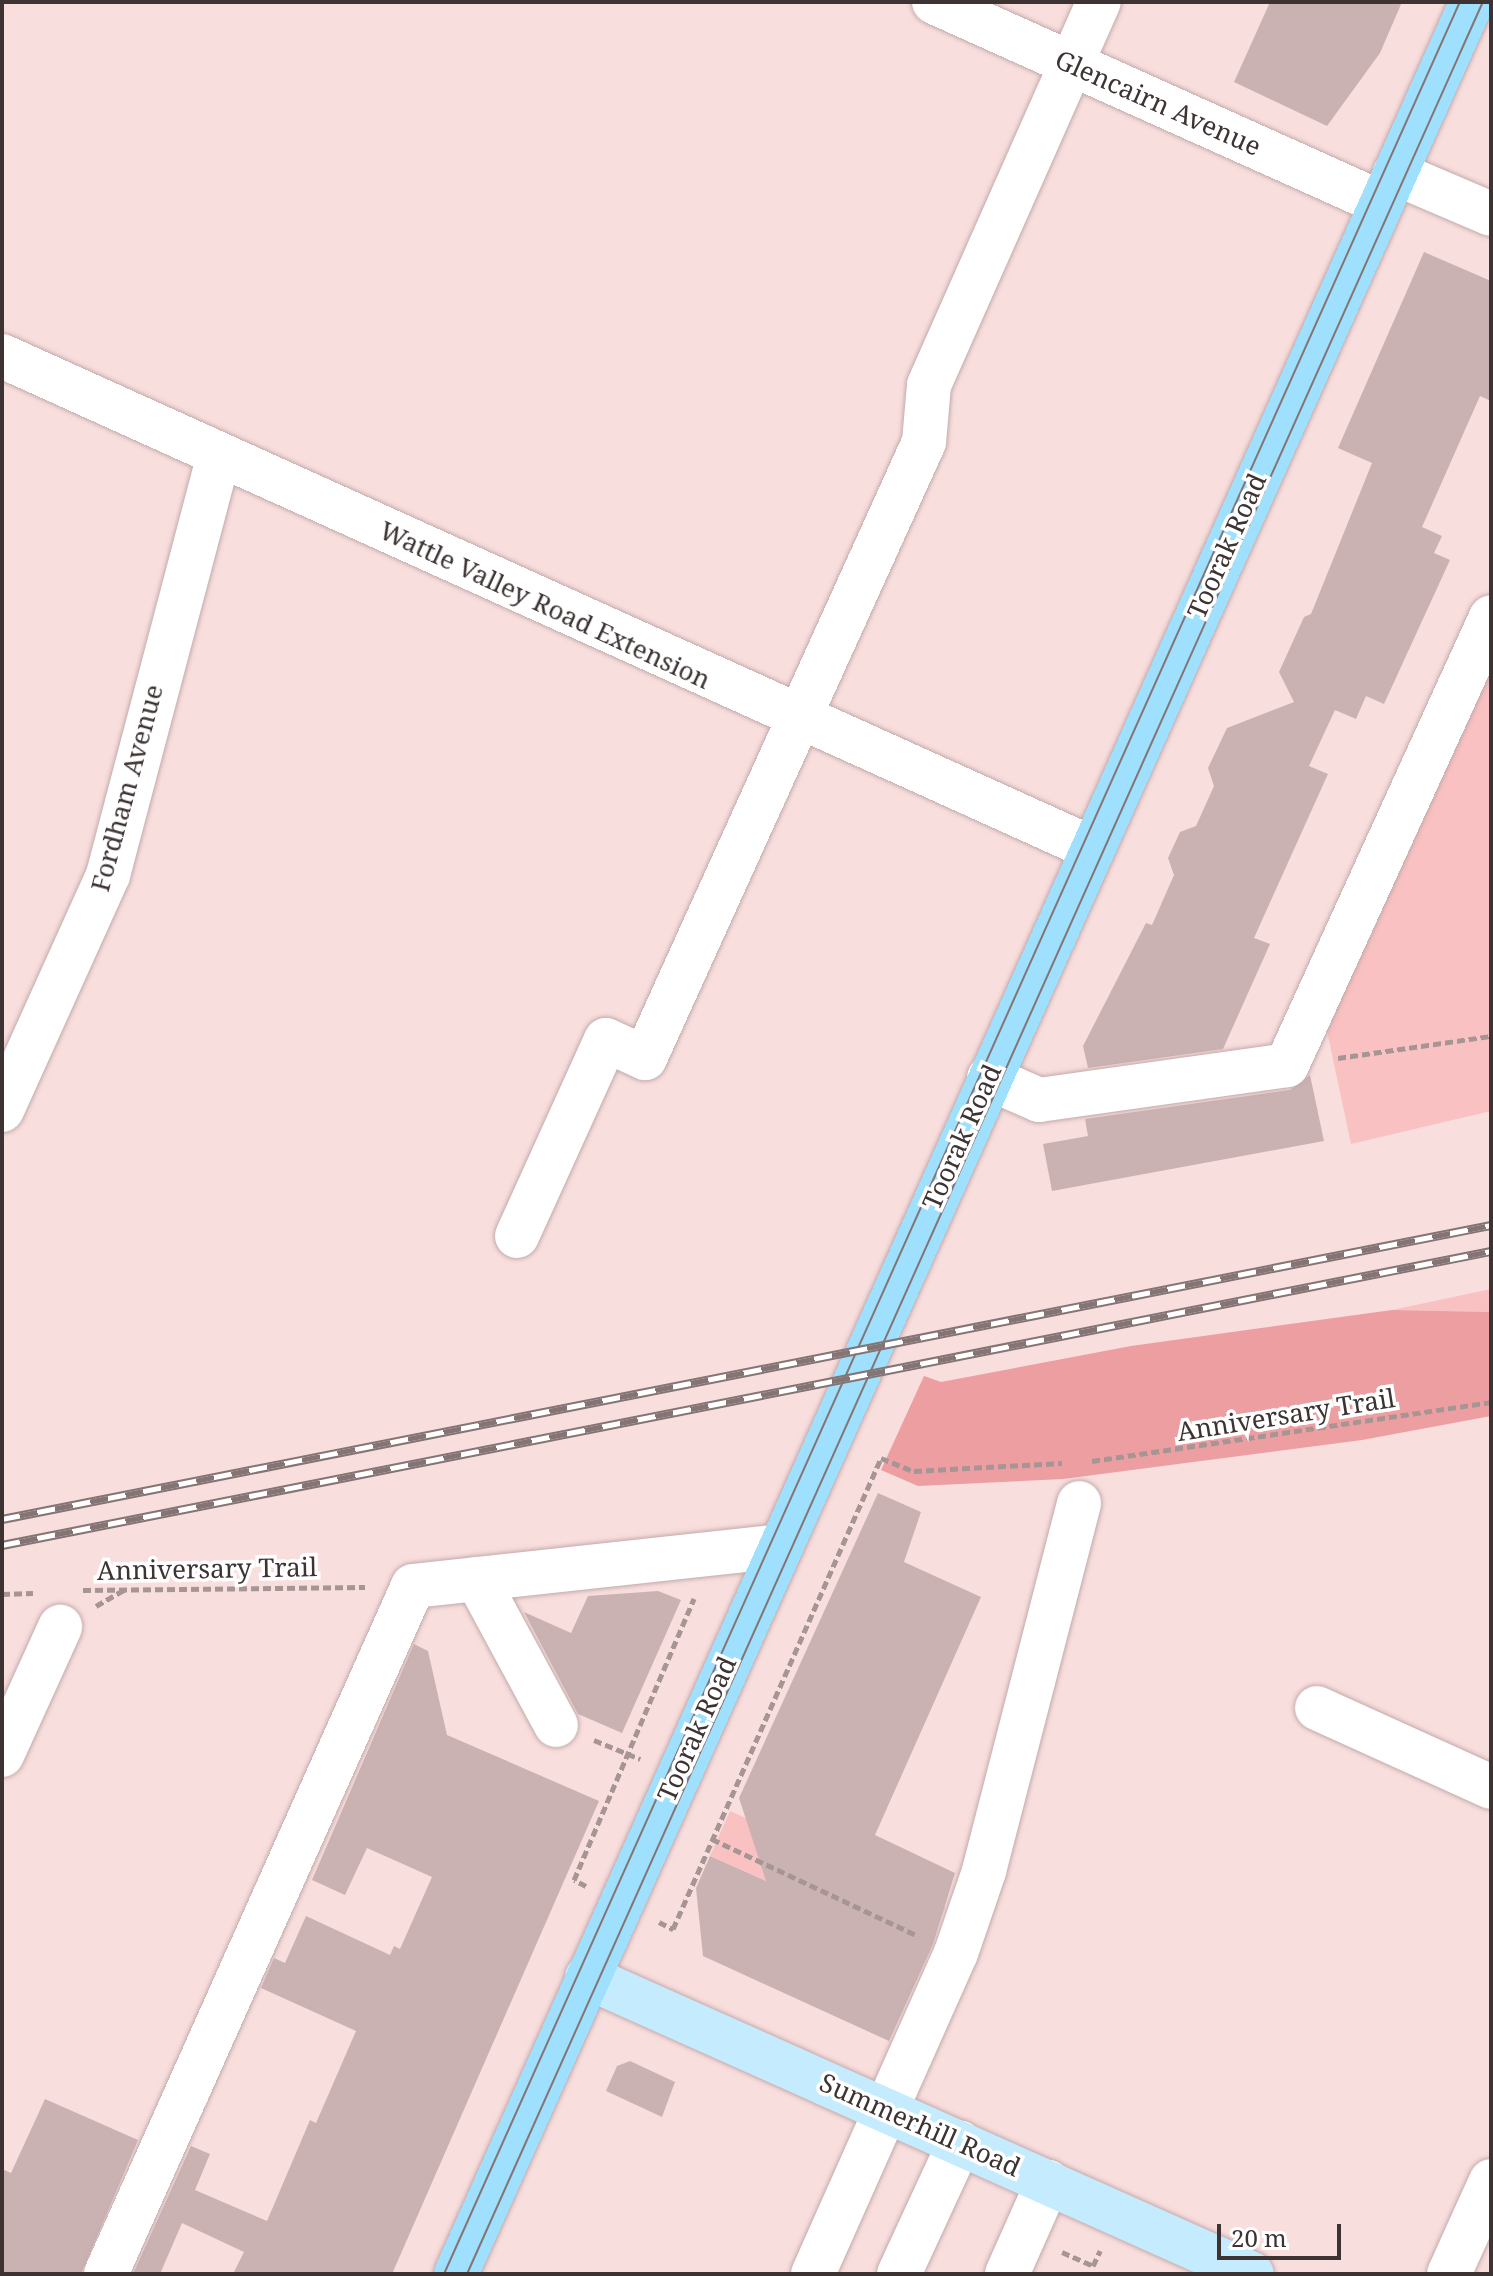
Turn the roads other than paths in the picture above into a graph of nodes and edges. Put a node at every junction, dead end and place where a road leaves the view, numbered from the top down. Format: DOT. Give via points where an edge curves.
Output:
graph roads {
  1 [pos="934,2"];
  2 [pos="1099,2"];
  3 [pos="1472,2"];
  4 [pos="1070,64"];
  5 [pos="1388,188"];
  6 [pos="1491,214"];
  7 [pos="2,356"];
  8 [pos="219,455"];
  9 [pos="1491,617"];
  10 [pos="797,721"];
  11 [pos="1091,848"];
  12 [pos="989,1078"];
  13 [pos="2,1110"];
  14 [pos="517,1236"];
  15 [pos="1083,1482"];
  16 [pos="780,1546"];
  17 [pos="477,1579"];
  18 [pos="62,1603"];
  19 [pos="1317,1708"];
  20 [pos="556,1725"];
  21 [pos="2,1755"];
  22 [pos="1491,1787"];
  23 [pos="587,1977"];
  24 [pos="886,2110"];
  25 [pos="960,2142"];
  26 [pos="1491,2181"];
  27 [pos="1048,2182"];
  28 [pos="106,2274"];
  29 [pos="456,2274"];
  30 [pos="813,2274"];
  31 [pos="899,2274"];
  32 [pos="1007,2274"];
  33 [pos="1252,2274"];
  34 [pos="1449,2274"];
  1 -- 4 [label="street, Glencairn Avenue"];
  2 -- 4 [label="street"];
  3 -- 5 [label="highway, Toorak Road"];
  4 -- 5 [label="street, Glencairn Avenue"];
  4 -- 10 [label="street" via="929,385 924,442"];
  5 -- 6 [label="street, Glencairn Avenue"];
  5 -- 11 [label="highway, Toorak Road"];
  7 -- 8 [label="street, Wattle Valley Road Extension"];
  8 -- 10 [label="street, Wattle Valley Road Extension"];
  8 -- 13 [label="street, Fordham Avenue" via="108,875"];
  9 -- 12 [label="street" via="1287,1065 1039,1100"];
  10 -- 11 [label="street, Wattle Valley Road Extension"];
  10 -- 14 [label="street" via="645,1058 606,1040"];
  11 -- 12 [label="highway, Toorak Road"];
  12 -- 16 [label="highway, Toorak Road"];
  15 -- 24 [label="street" via="984,1871 956,1953"];
  16 -- 17 [label="street"];
  16 -- 23 [label="highway, Toorak Road"];
  17 -- 20 [label="street"];
  17 -- 28 [label="street" via="413,1586"];
  18 -- 21 [label="street"];
  19 -- 22 [label="street"];
  23 -- 24 [label="main road, Summerhill Road"];
  23 -- 29 [label="highway, Toorak Road"];
  24 -- 25 [label="main road, Summerhill Road"];
  24 -- 30 [label="street"];
  25 -- 27 [label="main road, Summerhill Road"];
  25 -- 31 [label="street"];
  26 -- 34 [label="street"];
  27 -- 32 [label="street"];
  27 -- 33 [label="main road, Summerhill Road"];
}
